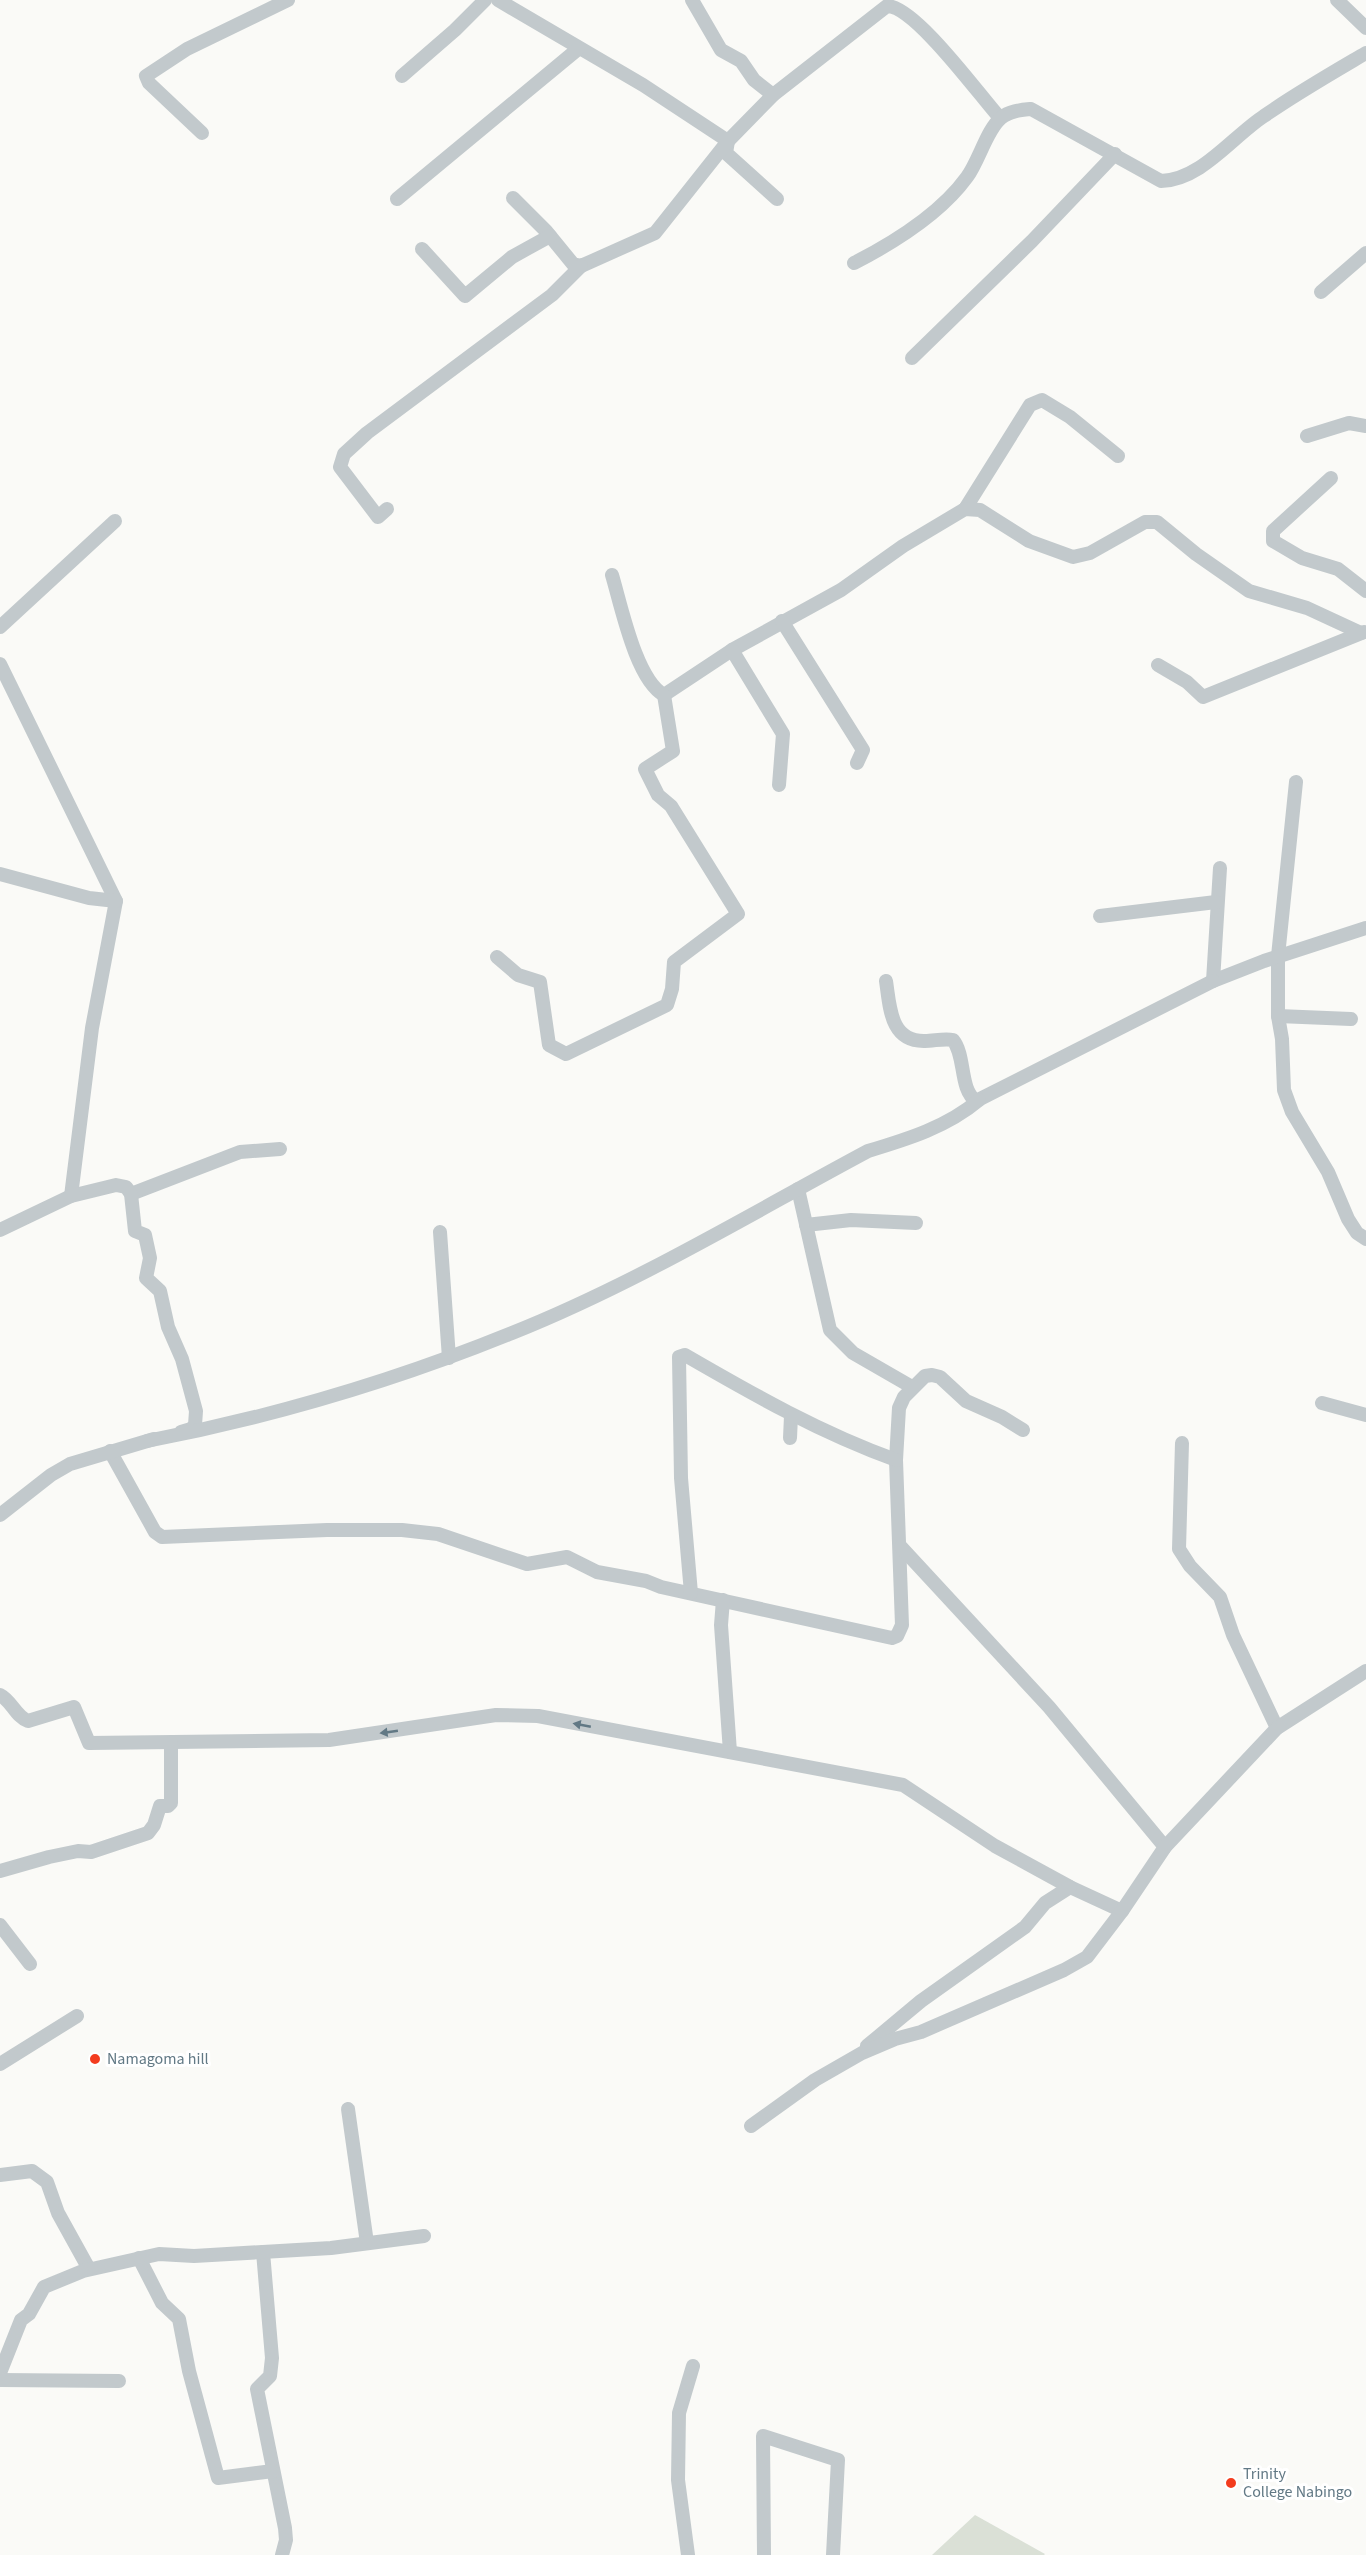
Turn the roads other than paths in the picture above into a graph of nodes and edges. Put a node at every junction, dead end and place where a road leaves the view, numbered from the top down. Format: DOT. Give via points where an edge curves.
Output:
graph roads {
  1 [pos="288,0"];
  2 [pos="485,0"];
  3 [pos="498,0"];
  4 [pos="692,0"];
  5 [pos="1337,0"];
  6 [pos="1366,28"];
  7 [pos="578,49"];
  8 [pos="1366,53"];
  9 [pos="402,76"];
  10 [pos="772,94"];
  11 [pos="1000,118"];
  12 [pos="202,133"];
  13 [pos="728,141"];
  14 [pos="1115,154"];
  15 [pos="513,198"];
  16 [pos="777,198"];
  17 [pos="397,199"];
  18 [pos="550,236"];
  19 [pos="422,249"];
  20 [pos="1366,253"];
  21 [pos="854,263"];
  22 [pos="581,266"];
  23 [pos="1321,292"];
  24 [pos="912,358"];
  25 [pos="1366,426"];
  26 [pos="1307,436"];
  27 [pos="1118,456"];
  28 [pos="1331,478"];
  29 [pos="387,509"];
  30 [pos="965,509"];
  31 [pos="115,521"];
  32 [pos="612,575"];
  33 [pos="1366,591"];
  34 [pos="782,621"];
  35 [pos="0,627"];
  36 [pos="1363,632"];
  37 [pos="732,650"];
  38 [pos="0,664"];
  39 [pos="1158,665"];
  40 [pos="664,695"];
  41 [pos="857,764"];
  42 [pos="1296,782"];
  43 [pos="779,785"];
  44 [pos="1220,868"];
  45 [pos="0,874"];
  46 [pos="116,901"];
  47 [pos="1216,902"];
  48 [pos="1100,916"];
  49 [pos="1366,928"];
  50 [pos="1278,956"];
  51 [pos="497,957"];
  52 [pos="886,981"];
  53 [pos="1213,981"];
  54 [pos="1278,1016"];
  55 [pos="1351,1019"];
  56 [pos="979,1100"];
  57 [pos="280,1149"];
  58 [pos="798,1189"];
  59 [pos="131,1194"];
  60 [pos="71,1196"];
  61 [pos="916,1223"];
  62 [pos="806,1225"];
  63 [pos="0,1230"];
  64 [pos="440,1232"];
  65 [pos="1366,1239"];
  66 [pos="449,1358"];
  67 [pos="912,1387"];
  68 [pos="1322,1403"];
  69 [pos="1366,1415"];
  70 [pos="791,1416"];
  71 [pos="1023,1430"];
  72 [pos="790,1438"];
  73 [pos="147,1441"];
  74 [pos="1182,1443"];
  75 [pos="110,1451"];
  76 [pos="896,1460"];
  77 [pos="0,1515"];
  78 [pos="901,1547"];
  79 [pos="691,1593"];
  80 [pos="723,1600"];
  81 [pos="1366,1671"];
  82 [pos="0,1695"];
  83 [pos="1277,1728"];
  84 [pos="171,1743"];
  85 [pos="730,1752"];
  86 [pos="1165,1847"];
  87 [pos="0,1871"];
  88 [pos="1070,1887"];
  89 [pos="1122,1911"];
  90 [pos="0,1924"];
  91 [pos="30,1964"];
  92 [pos="77,2016"];
  93 [pos="0,2064"];
  94 [pos="844,2064"];
  95 [pos="348,2109"];
  96 [pos="751,2126"];
  97 [pos="0,2175"];
  98 [pos="424,2236"];
  99 [pos="367,2243"];
  100 [pos="263,2252"];
  101 [pos="140,2258"];
  102 [pos="89,2269"];
  103 [pos="693,2366"];
  104 [pos="0,2373"];
  105 [pos="0,2380"];
  106 [pos="119,2381"];
  107 [pos="273,2471"];
  108 [pos="282,2555"];
  109 [pos="688,2555"];
  110 [pos="764,2555"];
  111 [pos="833,2555"];
  1 -- 12 [label="street" via="187,49 146,76"];
  2 -- 9 [label="street"];
  3 -- 7 [label="street"];
  4 -- 10 [label="street" via="721,50 741,61 754,80"];
  5 -- 6 [label="street"];
  7 -- 13 [label="street"];
  7 -- 17 [label="street"];
  8 -- 14 [label="street" via="1263,116 1188,174 1172,181 1161,182"];
  10 -- 11 [label="street" via="882,8 892,6 941,47"];
  10 -- 13 [label="street"];
  11 -- 14 [label="street" via="1031,109"];
  11 -- 21 [label="street" via="978,163 947,198 890,244"];
  13 -- 16 [label="street" via="726,153"];
  13 -- 22 [label="street" via="655,233"];
  14 -- 24 [label="street" via="1032,242"];
  15 -- 18 [label="street"];
  18 -- 19 [label="street" via="512,257 465,296"];
  18 -- 22 [label="street" via="573,264"];
  20 -- 23 [label="street"];
  22 -- 29 [label="street" via="552,295 392,413 344,454 340,467 378,517"];
  25 -- 26 [label="street" via="1349,423"];
  27 -- 30 [label="street" via="1042,400 1030,405"];
  28 -- 33 [label="street" via="1271,536 1302,558 1338,569"];
  30 -- 34 [label="street" via="841,590"];
  30 -- 36 [label="street" via="980,510 1029,541 1072,557 1090,553 1144,522 1157,522 1249,591 1307,608"];
  31 -- 35 [label="street"];
  32 -- 40 [label="street" via="625,629 654,689"];
  34 -- 37 [label="street"];
  34 -- 41 [label="street" via="863,750"];
  36 -- 39 [label="street" via="1203,697"];
  37 -- 40 [label="street"];
  37 -- 43 [label="street" via="783,734"];
  38 -- 46 [label="street"];
  40 -- 51 [label="street" via="673,751 645,769 658,795 671,806 738,914 674,962 667,1005 566,1054 549,1045 540,982 518,975"];
  42 -- 50 [label="street"];
  44 -- 47 [label="street"];
  45 -- 46 [label="street" via="89,898"];
  46 -- 60 [label="street" via="92,1028"];
  47 -- 48 [label="street"];
  47 -- 53 [label="street"];
  49 -- 50 [label="street"];
  50 -- 53 [label="street"];
  50 -- 54 [label="street"];
  52 -- 56 [label="street" via="895,1027 913,1040 953,1041 972,1099"];
  53 -- 56 [label="street"];
  54 -- 55 [label="street"];
  54 -- 65 [label="street" via="1284,1090 1292,1112 1328,1172 1348,1219"];
  56 -- 58 [label="street" via="960,1115 868,1152"];
  57 -- 59 [label="street" via="240,1152"];
  58 -- 62 [label="street"];
  58 -- 66 [label="street" via="608,1289"];
  59 -- 60 [label="street" via="126,1187 116,1185"];
  59 -- 73 [label="street" via="135,1231 145,1235 150,1258 146,1278 160,1291 196,1410 192,1429"];
  60 -- 63 [label="street"];
  61 -- 62 [label="street" via="851,1220"];
  62 -- 67 [label="street" via="830,1330 853,1353"];
  64 -- 66 [label="street"];
  66 -- 73 [label="street" via="246,1421"];
  67 -- 71 [label="street" via="925,1376 940,1377 966,1401"];
  67 -- 76 [label="street" via="899,1408"];
  68 -- 69 [label="street"];
  70 -- 72 [label="street"];
  70 -- 76 [label="street" via="847,1443"];
  70 -- 79 [label="street" via="684,1355 680,1357 681,1478"];
  73 -- 75 [label="street"];
  74 -- 83 [label="street" via="1179,1549 1220,1597 1233,1635"];
  75 -- 77 [label="street" via="70,1464 51,1475"];
  75 -- 79 [label="street" via="155,1532 162,1537 402,1530 438,1534 527,1564 567,1557 607,1575"];
  76 -- 78 [label="street"];
  78 -- 80 [label="street" via="902,1625 892,1638"];
  78 -- 86 [label="street" via="1049,1707"];
  79 -- 80 [label="street"];
  80 -- 85 [label="street" via="720,1625"];
  81 -- 83 [label="street"];
  82 -- 84 [label="street" via="28,1721 74,1707 89,1743"];
  83 -- 86 [label="street"];
  85 -- 84 [label="street, one-way" via="538,1716 496,1715 329,1740"];
  84 -- 87 [label="street" via="171,1803 160,1806 148,1833 91,1852 49,1857"];
  85 -- 88 [label="street" via="903,1785 995,1846"];
  86 -- 89 [label="street"];
  88 -- 89 [label="street"];
  88 -- 94 [label="street" via="1045,1903 1025,1927 921,2001"];
  89 -- 94 [label="street" via="1087,1957 1064,1970 921,2032 878,2046"];
  90 -- 91 [label="street"];
  92 -- 93 [label="street"];
  94 -- 96 [label="street" via="814,2080"];
  95 -- 99 [label="street"];
  97 -- 102 [label="street" via="25,2170 41,2175"];
  98 -- 99 [label="street"];
  99 -- 100 [label="street"];
  100 -- 101 [label="street" via="159,2254"];
  100 -- 107 [label="street" via="272,2358 270,2376 257,2389"];
  101 -- 102 [label="street"];
  101 -- 107 [label="street" via="162,2303 179,2319 218,2478"];
  102 -- 104 [label="street" via="45,2287 21,2320"];
  103 -- 109 [label="street" via="680,2413 678,2480"];
  105 -- 106 [label="street"];
  107 -- 108 [label="street" via="286,2540"];
  110 -- 111 [label="street" via="763,2436 838,2460"];
}
